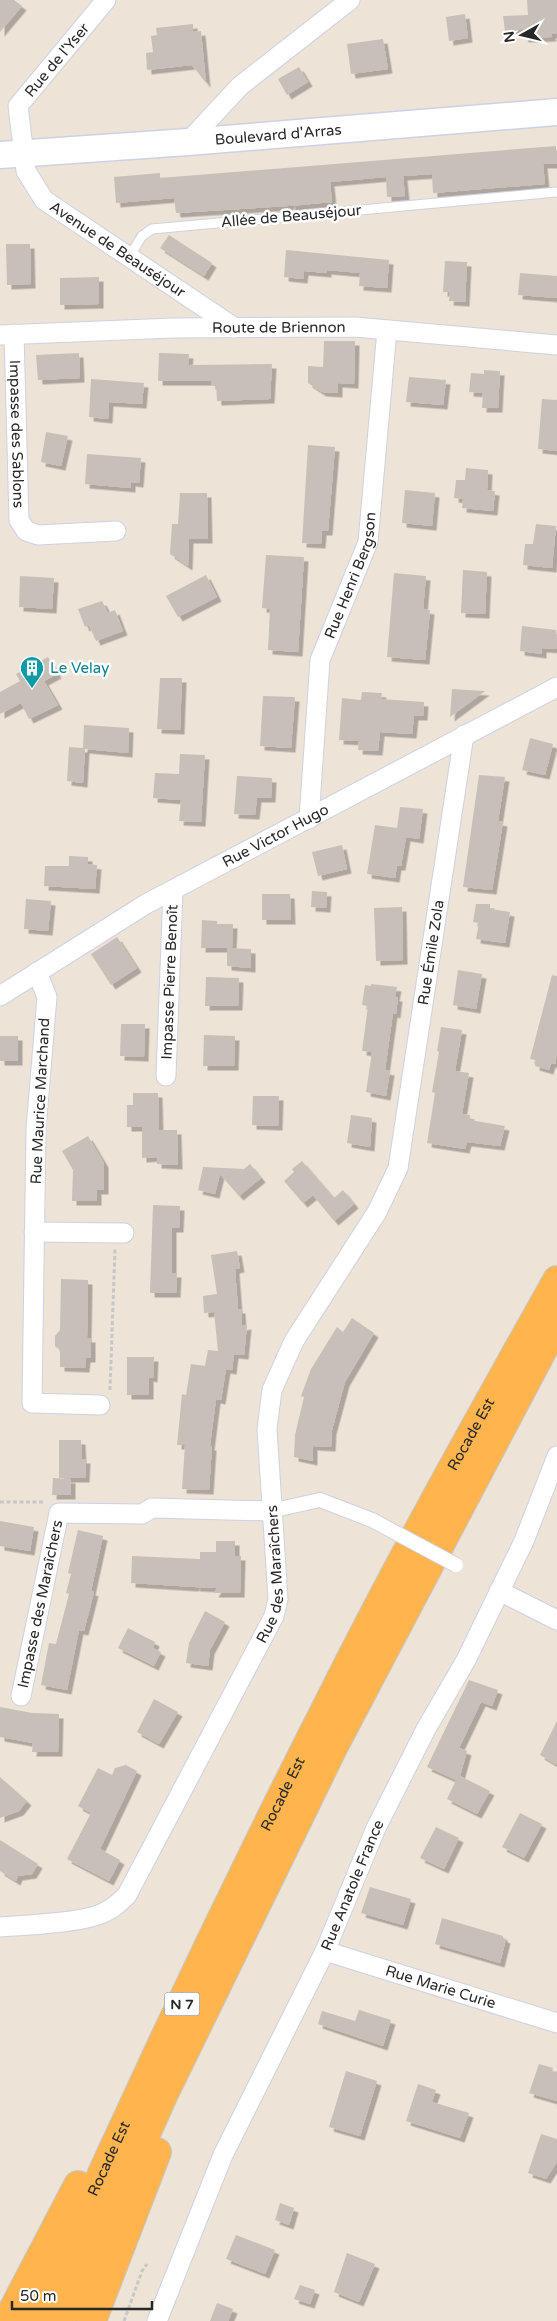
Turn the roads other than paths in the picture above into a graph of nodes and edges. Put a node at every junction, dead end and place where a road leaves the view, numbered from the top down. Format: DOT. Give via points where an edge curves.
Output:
graph roads {
  1 [pos="106,0"];
  2 [pos="350,0"];
  3 [pos="557,112"];
  4 [pos="188,142"];
  5 [pos="12,154"];
  6 [pos="557,192"];
  7 [pos="129,257"];
  8 [pos="235,328"];
  9 [pos="387,330"];
  10 [pos="7,334"];
  11 [pos="557,344"];
  12 [pos="116,531"];
  13 [pos="557,687"];
  14 [pos="464,735"];
  15 [pos="309,819"];
  16 [pos="173,890"];
  17 [pos="37,972"];
  18 [pos="0,996"];
  19 [pos="166,1076"];
  20 [pos="398,1168"];
  21 [pos="34,1232"];
  22 [pos="120,1233"];
  23 [pos="557,1280"];
  24 [pos="557,1323"];
  25 [pos="100,1406"];
  26 [pos="557,1456"];
  27 [pos="270,1511"];
  28 [pos="456,1565"];
  29 [pos="499,1592"];
  30 [pos="557,1620"];
  31 [pos="20,1696"];
  32 [pos="0,1927"];
  33 [pos="325,1951"];
  34 [pos="557,2023"];
  35 [pos="188,2044"];
  36 [pos="144,2082"];
  37 [pos="6,2321"];
  38 [pos="36,2321"];
  39 [pos="62,2321"];
  40 [pos="92,2321"];
  41 [pos="158,2321"];
  1 -- 5 [label="street, Rue de l'Yser" via="18,106"];
  2 -- 4 [label="street" via="240,86"];
  3 -- 4 [label="main road, Boulevard d'Arras"];
  4 -- 5 [label="main road, Boulevard d'Arras"];
  5 -- 7 [label="street, Avenue de Beauséjour" via="44,200"];
  6 -- 7 [label="lane, Allée de Beauséjour" via="152,229 142,236"];
  7 -- 8 [label="street, Avenue de Beauséjour"];
  8 -- 9 [label="street, Route de Briennon" via="355,327"];
  8 -- 10 [label="street, Route de Briennon"];
  9 -- 11 [label="street, Route de Briennon"];
  9 -- 15 [label="street, Rue Henri Bergson" via="368,542 320,660"];
  10 -- 12 [label="street, Impasse des Sablons" via="19,520 26,531 38,535"];
  13 -- 14 [label="street, Rue Victor Hugo"];
  14 -- 15 [label="street, Rue Victor Hugo"];
  14 -- 20 [label="street, Rue Émile Zola"];
  15 -- 16 [label="street, Rue Victor Hugo"];
  16 -- 17 [label="street, Rue Victor Hugo"];
  16 -- 19 [label="street, Impasse Pierre Benoît"];
  17 -- 18 [label="street, Rue Victor Hugo"];
  17 -- 21 [label="street, Rue Maurice Marchand" via="47,997 36,1129"];
  20 -- 27 [label="street, Rue des Maraîchers" via="377,1212 294,1341 272,1390 266,1430"];
  21 -- 22 [label="street"];
  21 -- 25 [label="street, Rue Maurice Marchand" via="32,1403"];
  23 -- 36 [label="highway, Rocade Est / N 7" via="334,1690"];
  24 -- 35 [label="highway, Rocade Est" via="334,1746"];
  26 -- 29 [label="street, Rue Anatole France" via="524,1541"];
  27 -- 28 [label="street, bridge" via="320,1500 372,1520"];
  27 -- 31 [label="street, Impasse des Maraîchers" via="152,1508 142,1514 59,1513"];
  27 -- 32 [label="street, Rue des Maraîchers" via="278,1599 274,1616 127,1895 104,1914"];
  29 -- 30 [label="street"];
  29 -- 33 [label="street, Rue Anatole France" via="376,1828"];
  33 -- 34 [label="street, Rue Marie Curie"];
  33 -- 41 [label="street, Rue Anatole France" via="223,2155"];
  35 -- 39 [label="highway, Rocade Est"];
  35 -- 40 [label="highway" via="186,2076"];
  36 -- 37 [label="highway" via="121,2102"];
  36 -- 38 [label="highway, Rocade Est / N 7"];
}
